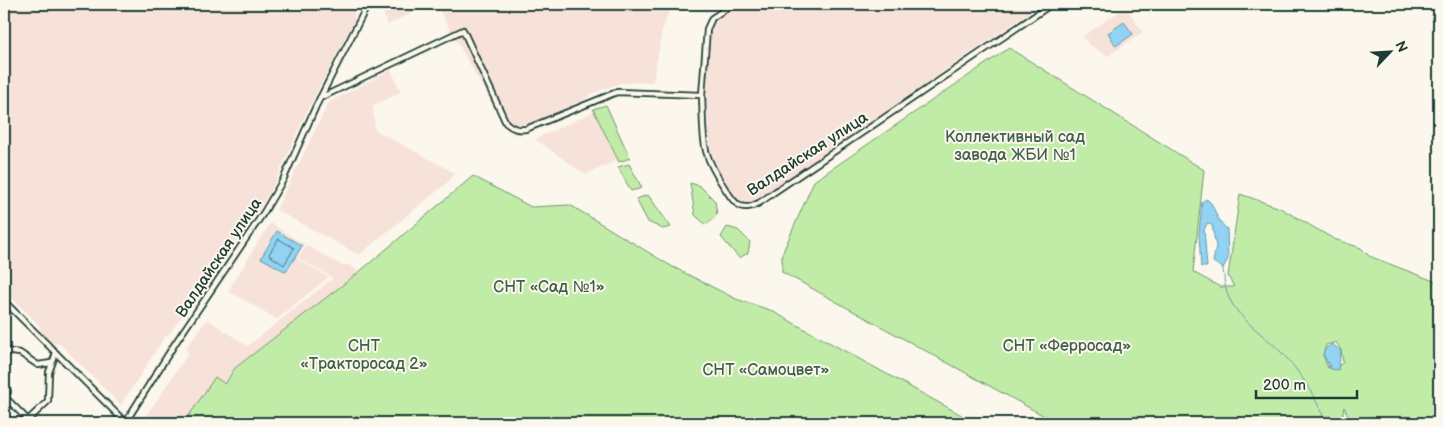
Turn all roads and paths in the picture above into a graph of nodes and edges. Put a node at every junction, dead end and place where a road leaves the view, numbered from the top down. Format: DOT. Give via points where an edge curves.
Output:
graph roads {
  1 [pos="368,4"];
  2 [pos="733,4"];
  3 [pos="1052,4"];
  4 [pos="702,95"];
  5 [pos="320,98"];
  6 [pos="4,301"];
  7 [pos="4,350"];
  8 [pos="56,353"];
  9 [pos="52,363"];
  10 [pos="4,379"];
  11 [pos="4,398"];
  12 [pos="28,422"];
  13 [pos="126,423"];
  1 -- 5 [label="street, Валдайская улица"];
  2 -- 4 [label="street, Валдайская улица" via="712,18 707,29"];
  3 -- 4 [label="street, Валдайская улица" via="755,205 741,206 733,200 707,157"];
  4 -- 5 [label="street" via="617,92 526,129 511,128 463,30"];
  5 -- 13 [label="street, Валдайская улица" via="264,212"];
  6 -- 8 [label="street"];
  7 -- 9 [label="street" via="20,353 38,365"];
  8 -- 9 [label="street"];
  8 -- 13 [label="street"];
  9 -- 12 [label="street" via="47,381 48,401"];
  10 -- 11 [label="street" via="8,392"];
  11 -- 12 [label="street"];
}
